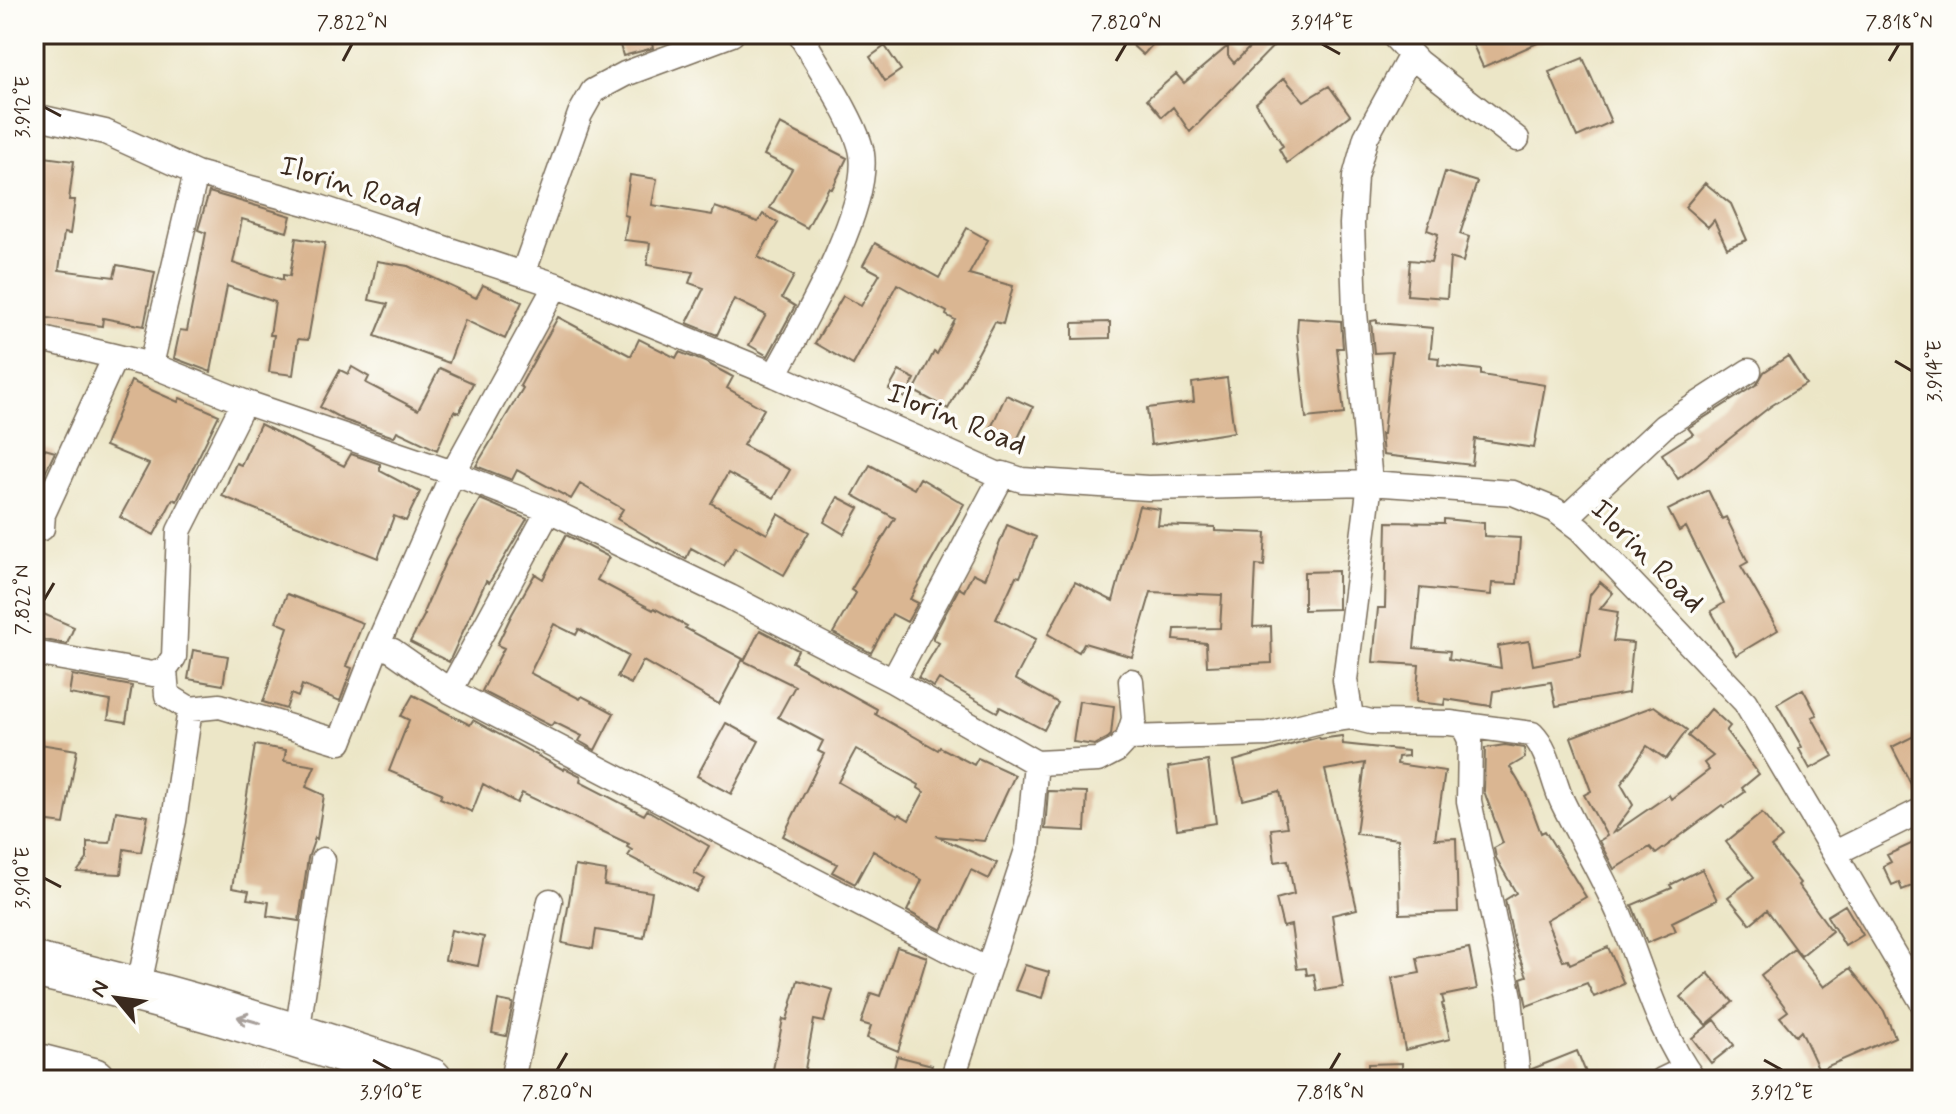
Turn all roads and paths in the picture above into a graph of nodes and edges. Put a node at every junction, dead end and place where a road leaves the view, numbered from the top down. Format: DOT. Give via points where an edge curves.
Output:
graph roads {
  1 [pos="732,34"];
  2 [pos="800,34"];
  3 [pos="1392,34"];
  4 [pos="1411,55"];
  5 [pos="34,116"];
  6 [pos="1517,139"];
  7 [pos="196,173"];
  8 [pos="523,274"];
  9 [pos="556,285"];
  10 [pos="34,337"];
  11 [pos="115,357"];
  12 [pos="151,365"];
  13 [pos="1749,371"];
  14 [pos="775,375"];
  15 [pos="244,402"];
  16 [pos="453,473"];
  17 [pos="1003,474"];
  18 [pos="1370,483"];
  19 [pos="549,510"];
  20 [pos="1566,518"];
  21 [pos="34,528"];
  22 [pos="378,644"];
  23 [pos="34,653"];
  24 [pos="165,670"];
  25 [pos="893,681"];
  26 [pos="1131,681"];
  27 [pos="450,691"];
  28 [pos="190,709"];
  29 [pos="1351,717"];
  30 [pos="1463,725"];
  31 [pos="1128,738"];
  32 [pos="1036,763"];
  33 [pos="1922,810"];
  34 [pos="1835,853"];
  35 [pos="323,860"];
  36 [pos="550,901"];
  37 [pos="34,965"];
  38 [pos="987,970"];
  39 [pos="138,989"];
  40 [pos="1922,1002"];
  41 [pos="297,1034"];
  42 [pos="34,1065"];
  43 [pos="1689,1074"];
  44 [pos="426,1079"];
  45 [pos="93,1080"];
  46 [pos="512,1080"];
  47 [pos="952,1080"];
  48 [pos="1518,1080"];
  49 [pos="1662,1080"];
  1 -- 8 [label="street" via="593,91"];
  2 -- 14 [label="street" via="855,131 862,154 861,182 821,289"];
  3 -- 4 [label="street"];
  4 -- 6 [label="street"];
  4 -- 18 [label="street" via="1366,137 1355,177 1355,312"];
  5 -- 7 [label="street, Ilorin Road" via="105,132"];
  7 -- 8 [label="street, Ilorin Road"];
  7 -- 12 [label="street"];
  8 -- 9 [label="street, Ilorin Road"];
  9 -- 14 [label="street, Ilorin Road"];
  9 -- 16 [label="street"];
  10 -- 11 [label="street"];
  11 -- 12 [label="street"];
  11 -- 21 [label="street" via="43,514 42,528"];
  12 -- 15 [label="street"];
  13 -- 20 [label="street" via="1664,426"];
  14 -- 17 [label="street, Ilorin Road"];
  15 -- 16 [label="street"];
  15 -- 24 [label="street" via="179,531 174,657"];
  16 -- 19 [label="street"];
  16 -- 22 [label="street"];
  17 -- 18 [label="street, Ilorin Road" via="1022,480 1148,488"];
  17 -- 25 [label="street"];
  18 -- 20 [label="street, Ilorin Road" via="1513,493"];
  18 -- 29 [label="street" via="1345,680"];
  19 -- 25 [label="street"];
  19 -- 27 [label="street"];
  20 -- 34 [label="street, Ilorin Road" via="1745,702"];
  22 -- 27 [label="street"];
  22 -- 28 [label="street" via="340,742 220,706"];
  23 -- 24 [label="street" via="153,674"];
  24 -- 28 [label="street" via="167,695"];
  25 -- 32 [label="street"];
  26 -- 31 [label="street" via="1134,719"];
  27 -- 38 [label="street"];
  28 -- 39 [label="street" via="174,821"];
  29 -- 30 [label="street"];
  29 -- 31 [label="street" via="1268,734"];
  30 -- 43 [label="street" via="1522,731 1540,742"];
  30 -- 48 [label="street" via="1470,740 1469,801 1510,997"];
  31 -- 32 [label="street" via="1098,760"];
  32 -- 38 [label="street" via="1028,847"];
  33 -- 34 [label="street"];
  34 -- 40 [label="street, Ilorin Road"];
  35 -- 41 [label="street"];
  36 -- 46 [label="street"];
  37 -- 39 [label="highway"];
  38 -- 47 [label="street"];
  41 -- 39 [label="highway, one-way"];
  41 -- 44 [label="highway"];
  42 -- 45 [label="highway"];
  43 -- 49 [label="street"];
}
